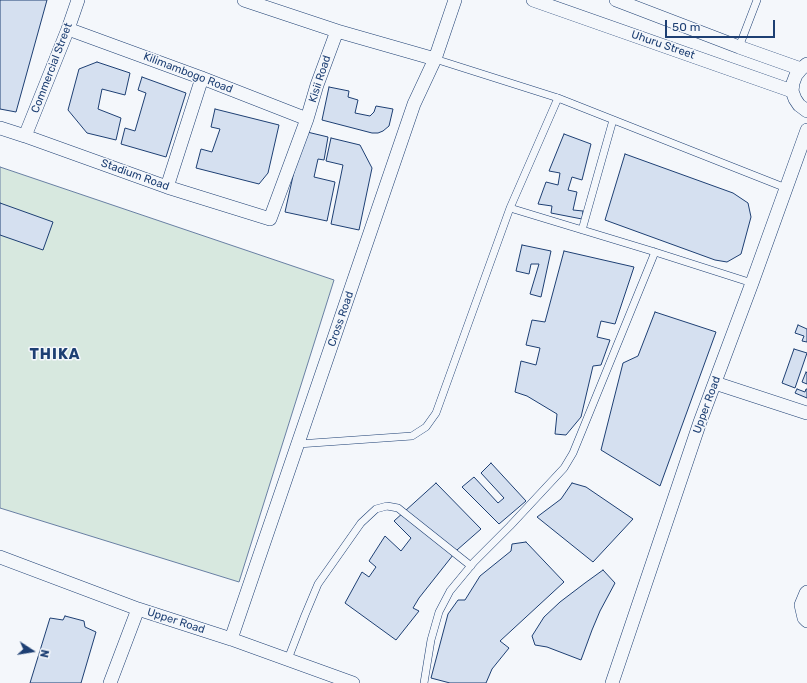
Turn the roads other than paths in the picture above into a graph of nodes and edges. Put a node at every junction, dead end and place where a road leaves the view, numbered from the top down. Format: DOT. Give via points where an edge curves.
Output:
graph roads {
  1 [pos="78,0"];
  2 [pos="244,0"];
  3 [pos="455,0"];
  4 [pos="533,0"];
  5 [pos="616,0"];
  6 [pos="757,0"];
  7 [pos="68,29"];
  8 [pos="337,30"];
  9 [pos="739,47"];
  10 [pos="435,59"];
  11 [pos="804,66"];
  12 [pos="202,78"];
  13 [pos="792,91"];
  14 [pos="558,98"];
  15 [pos="807,111"];
  16 [pos="307,119"];
  17 [pos="613,120"];
  18 [pos="0,128"];
  19 [pos="807,130"];
  20 [pos="25,136"];
  21 [pos="167,187"];
  22 [pos="786,188"];
  23 [pos="510,208"];
  24 [pos="270,219"];
  25 [pos="582,230"];
  26 [pos="655,252"];
  27 [pos="752,283"];
  28 [pos="715,382"];
  29 [pos="807,413"];
  30 [pos="298,444"];
  31 [pos="0,558"];
  32 [pos="471,566"];
  33 [pos="807,592"];
  34 [pos="138,609"];
  35 [pos="807,621"];
  36 [pos="231,639"];
  37 [pos="288,659"];
  38 [pos="110,683"];
  39 [pos="354,683"];
  40 [pos="424,683"];
  41 [pos="612,683"];
  1 -- 7 [label="street, Commercial Street"];
  2 -- 8 [label="street"];
  3 -- 10 [label="street, Cross Road"];
  4 -- 13 [label="street, Uhuru Street"];
  5 -- 9 [label="street"];
  6 -- 9 [label="lane"];
  7 -- 12 [label="street, Kilimambogo Road"];
  7 -- 20 [label="street, Commercial Street"];
  8 -- 10 [label="street"];
  8 -- 16 [label="street, Kisii Road"];
  9 -- 11 [label="street"];
  10 -- 14 [label="lane"];
  10 -- 30 [label="street, Cross Road" via="414,104"];
  11 -- 13 [label="street" via="796,75"];
  12 -- 16 [label="street, Kilimambogo Road"];
  12 -- 21 [label="street"];
  13 -- 15 [label="street" via="799,105"];
  14 -- 17 [label="lane"];
  14 -- 23 [label="lane"];
  16 -- 24 [label="street, Kisii Road"];
  17 -- 22 [label="lane"];
  17 -- 25 [label="lane"];
  18 -- 20 [label="street, Stadium Road"];
  19 -- 22 [label="street, Upper Road"];
  20 -- 21 [label="street, Stadium Road"];
  21 -- 24 [label="street, Stadium Road"];
  22 -- 27 [label="street, Upper Road"];
  23 -- 25 [label="lane"];
  23 -- 30 [label="lane" via="436,413 426,427 412,436"];
  25 -- 26 [label="lane"];
  26 -- 27 [label="lane"];
  26 -- 32 [label="lane" via="573,453 564,468"];
  27 -- 28 [label="street, Upper Road"];
  28 -- 29 [label="street"];
  28 -- 41 [label="street, Upper Road"];
  30 -- 36 [label="street, Cross Road"];
  31 -- 34 [label="street, Upper Road"];
  32 -- 37 [label="lane" via="398,508 387,506 376,509 361,523 318,584"];
  32 -- 40 [label="lane" via="450,592 439,612 431,640"];
  33 -- 35 [label="street" via="801,605"];
  34 -- 36 [label="street, Upper Road"];
  34 -- 38 [label="street"];
  36 -- 37 [label="street, Upper Road"];
  37 -- 39 [label="street, Upper Road"];
}
